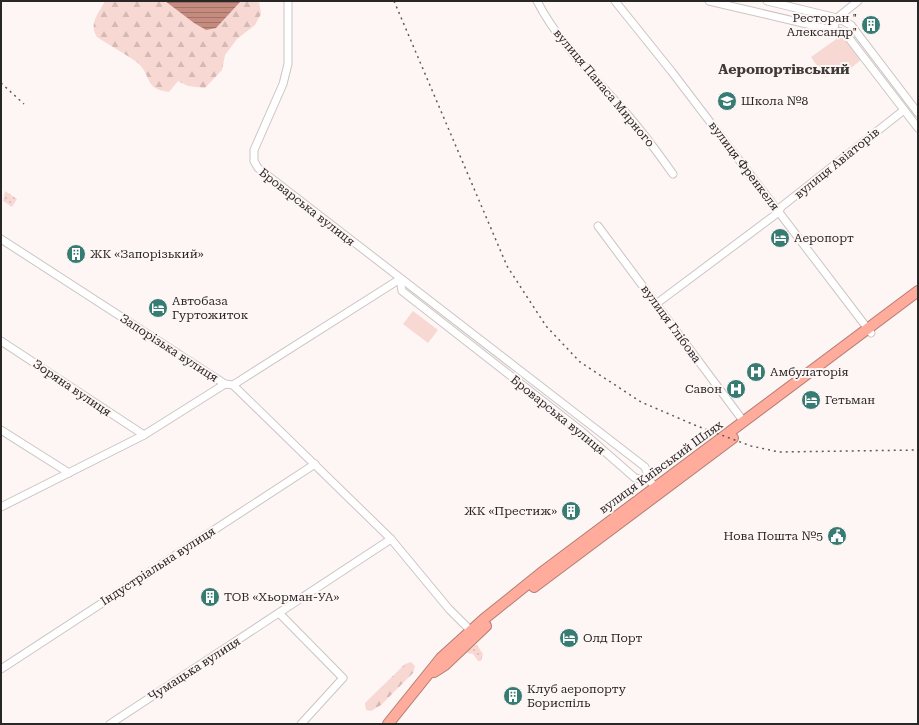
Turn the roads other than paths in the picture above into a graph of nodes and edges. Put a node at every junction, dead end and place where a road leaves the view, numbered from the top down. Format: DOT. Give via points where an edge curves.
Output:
graph roads {
  1 [pos="288,1"];
  2 [pos="537,1"];
  3 [pos="615,1"];
  4 [pos="709,1"];
  5 [pos="767,1"];
  6 [pos="858,1"];
  7 [pos="837,18"];
  8 [pos="833,30"];
  9 [pos="917,109"];
  10 [pos="906,112"];
  11 [pos="918,128"];
  12 [pos="673,174"];
  13 [pos="779,212"];
  14 [pos="598,226"];
  15 [pos="1,239"];
  16 [pos="400,279"];
  17 [pos="918,291"];
  18 [pos="918,297"];
  19 [pos="656,304"];
  20 [pos="869,331"];
  21 [pos="1,341"];
  22 [pos="229,384"];
  23 [pos="744,422"];
  24 [pos="1,430"];
  25 [pos="144,435"];
  26 [pos="315,464"];
  27 [pos="69,473"];
  28 [pos="655,487"];
  29 [pos="1,507"];
  30 [pos="391,539"];
  31 [pos="279,613"];
  32 [pos="473,634"];
  33 [pos="1,669"];
  34 [pos="110,724"];
  35 [pos="301,724"];
  36 [pos="388,724"];
  1 -- 16 [label="street, Броварська вулиця" via="288,64 283,84 254,150 254,161 266,175"];
  2 -- 12 [label="street, вулиця Панаса Мирного" via="569,48 626,113"];
  3 -- 13 [label="street, вулиця Френкеля"];
  4 -- 8 [label="street"];
  5 -- 7 [label="street"];
  6 -- 7 [label="street"];
  7 -- 8 [label="street"];
  7 -- 9 [label="street" via="851,26"];
  8 -- 10 [label="street" via="845,33"];
  9 -- 10 [label="street, вулиця Авіаторів"];
  10 -- 11 [label="street"];
  10 -- 13 [label="street, вулиця Авіаторів" via="781,207"];
  13 -- 19 [label="street, вулиця Авіаторів"];
  13 -- 20 [label="street, вулиця Френкеля"];
  14 -- 19 [label="street, вулиця Глібова"];
  15 -- 22 [label="street, Запорізька вулиця"];
  16 -- 22 [label="street, Запорізька вулиця"];
  16 -- 28 [label="street, Броварська вулиця" via="645,467"];
  16 -- 28 [label="street, Броварська вулиця" via="402,291 580,430 635,478"];
  17 -- 20 [label="highway, вулиця Київський Шлях"];
  18 -- 20 [label="highway, вулиця Київський Шлях"];
  19 -- 23 [label="street, вулиця Глібова"];
  20 -- 23 [label="highway, вулиця Київський Шлях"];
  20 -- 28 [label="highway, вулиця Київський Шлях"];
  21 -- 25 [label="street, Зоряна вулиця"];
  22 -- 25 [label="street"];
  22 -- 26 [label="street"];
  23 -- 28 [label="highway, вулиця Київський Шлях"];
  24 -- 27 [label="street"];
  25 -- 27 [label="street"];
  26 -- 30 [label="street"];
  26 -- 33 [label="street, Індустріальна вулиця"];
  27 -- 29 [label="street"];
  28 -- 32 [label="highway, вулиця Київський Шлях" via="544,570"];
  30 -- 31 [label="street, Чумацька вулиця"];
  30 -- 32 [label="street"];
  31 -- 34 [label="street, Чумацька вулиця"];
  31 -- 35 [label="street" via="343,678"];
  32 -- 36 [label="highway, вулиця Київський Шлях" via="442,658"];
}
